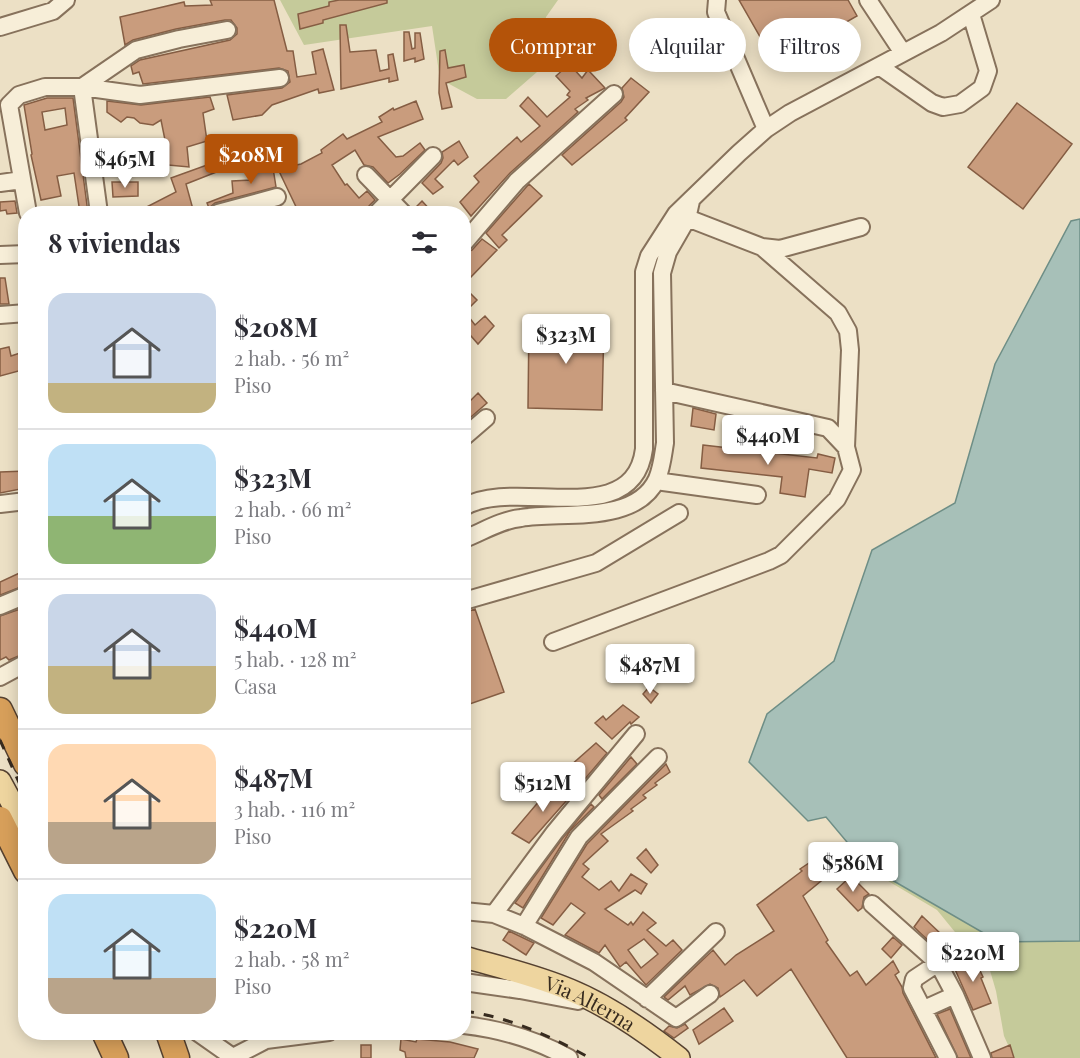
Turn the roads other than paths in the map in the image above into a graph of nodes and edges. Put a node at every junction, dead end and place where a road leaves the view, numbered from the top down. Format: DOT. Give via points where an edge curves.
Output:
graph roads {
  1 [pos="66,0"];
  2 [pos="717,0"];
  3 [pos="868,0"];
  4 [pos="991,0"];
  5 [pos="971,14"];
  6 [pos="0,27"];
  7 [pos="227,30"];
  8 [pos="903,53"];
  9 [pos="879,66"];
  10 [pos="280,78"];
  11 [pos="82,87"];
  12 [pos="614,94"];
  13 [pos="766,129"];
  14 [pos="433,156"];
  15 [pos="366,175"];
  16 [pos="22,180"];
  17 [pos="0,183"];
  18 [pos="277,197"];
  19 [pos="391,201"];
  20 [pos="27,206"];
  21 [pos="98,206"];
  22 [pos="244,206"];
  23 [pos="386,206"];
  24 [pos="396,206"];
  25 [pos="682,216"];
  26 [pos="861,227"];
  27 [pos="471,235"];
  28 [pos="762,248"];
  29 [pos="18,254"];
  30 [pos="0,255"];
  31 [pos="18,314"];
  32 [pos="0,315"];
  33 [pos="664,391"];
  34 [pos="486,418"];
  35 [pos="471,431"];
  36 [pos="846,447"];
  37 [pos="656,480"];
  38 [pos="757,495"];
  39 [pos="18,502"];
  40 [pos="471,502"];
  41 [pos="0,504"];
  42 [pos="679,513"];
  43 [pos="471,536"];
  44 [pos="18,598"];
  45 [pos="471,599"];
  46 [pos="0,606"];
  47 [pos="553,642"];
  48 [pos="18,667"];
  49 [pos="0,677"];
  50 [pos="0,710"];
  51 [pos="636,734"];
  52 [pos="18,747"];
  53 [pos="658,757"];
  54 [pos="3,788"];
  55 [pos="18,815"];
  56 [pos="0,819"];
  57 [pos="18,855"];
  58 [pos="872,904"];
  59 [pos="471,912"];
  60 [pos="494,914"];
  61 [pos="524,926"];
  62 [pos="716,932"];
  63 [pos="471,959"];
  64 [pos="471,963"];
  65 [pos="938,963"];
  66 [pos="493,965"];
  67 [pos="471,983"];
  68 [pos="710,994"];
  69 [pos="955,995"];
  70 [pos="648,999"];
  71 [pos="924,1009"];
  72 [pos="615,1014"];
  73 [pos="471,1026"];
  74 [pos="108,1040"];
  75 [pos="121,1040"];
  76 [pos="171,1040"];
  77 [pos="208,1040"];
  78 [pos="266,1040"];
  79 [pos="116,1056"];
  80 [pos="177,1058"];
  81 [pos="232,1058"];
  82 [pos="569,1058"];
  83 [pos="679,1058"];
  84 [pos="948,1058"];
  85 [pos="982,1058"];
  1 -- 6 [label="street" via="53,11"];
  2 -- 13 [label="street" via="716,12"];
  3 -- 8 [label="street"];
  4 -- 5 [label="street"];
  5 -- 8 [label="street"];
  5 -- 9 [label="street" via="988,71 982,87 960,104 943,107 932,103"];
  7 -- 11 [label="street" via="136,50"];
  8 -- 9 [label="street"];
  9 -- 13 [label="street"];
  10 -- 11 [label="street" via="140,95"];
  11 -- 16 [label="street" via="45,87 19,95 9,105"];
  11 -- 21 [label="street"];
  12 -- 27 [label="street" via="517,181"];
  13 -- 25 [label="street" via="691,200"];
  14 -- 19 [label="street"];
  15 -- 19 [label="street"];
  16 -- 17 [label="street"];
  16 -- 20 [label="street"];
  18 -- 22 [label="street"];
  19 -- 23 [label="street"];
  19 -- 24 [label="street"];
  25 -- 28 [label="street"];
  25 -- 33 [label="street" via="662,273"];
  25 -- 40 [label="street" via="649,256 644,272 644,449 636,476 613,493 593,497 492,497"];
  26 -- 28 [label="street" via="780,249"];
  28 -- 36 [label="street" via="838,313 849,331"];
  29 -- 30 [label="street"];
  31 -- 32 [label="street"];
  33 -- 36 [label="street" via="828,428"];
  33 -- 37 [label="street" via="665,443"];
  34 -- 35 [label="street"];
  36 -- 47 [label="street" via="852,470 837,499 781,555"];
  37 -- 38 [label="street"];
  37 -- 43 [label="street" via="630,506 611,512 517,518"];
  39 -- 41 [label="street"];
  42 -- 45 [label="street" via="596,563"];
  44 -- 46 [label="street"];
  48 -- 49 [label="street"];
  50 -- 52 [label="highway"];
  51 -- 60 [label="street" via="554,833"];
  53 -- 61 [label="street" via="579,837"];
  54 -- 55 [label="main road"];
  56 -- 57 [label="highway"];
  58 -- 65 [label="street"];
  59 -- 60 [label="street"];
  60 -- 61 [label="street"];
  61 -- 70 [label="street" via="594,962"];
  62 -- 70 [label="street"];
  63 -- 66 [label="main road, Via Alterna"];
  64 -- 66 [label="main road, Via Alterna"];
  65 -- 69 [label="street"];
  65 -- 71 [label="street" via="912,984"];
  66 -- 72 [label="main road, Via Alterna" via="572,990"];
  67 -- 72 [label="street" via="568,998"];
  68 -- 70 [label="street" via="676,1018"];
  69 -- 71 [label="street"];
  69 -- 85 [label="street"];
  71 -- 84 [label="street"];
  72 -- 83 [label="main road, Via Alterna"];
  73 -- 82 [label="street" via="550,1047"];
  74 -- 79 [label="highway"];
  75 -- 79 [label="highway"];
  76 -- 80 [label="highway"];
  77 -- 81 [label="street"];
  78 -- 81 [label="street"];
}
